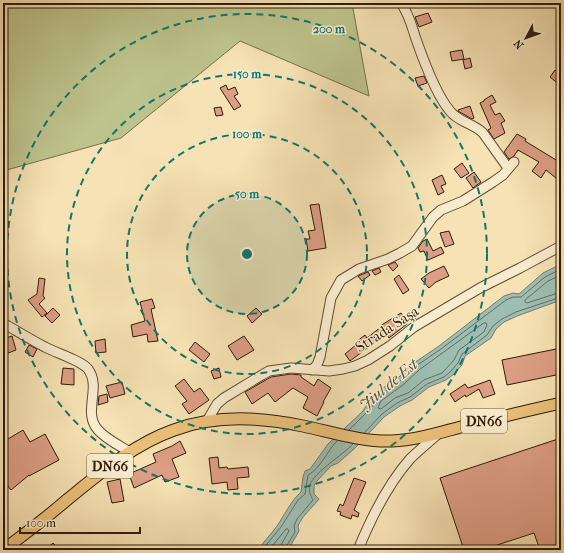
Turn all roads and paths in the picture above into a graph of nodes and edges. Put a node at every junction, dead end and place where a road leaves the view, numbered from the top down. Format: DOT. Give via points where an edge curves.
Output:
graph roads {
  1 [pos="401,3"];
  2 [pos="561,246"];
  3 [pos="3,323"];
  4 [pos="312,370"];
  5 [pos="561,403"];
  6 [pos="207,422"];
  7 [pos="438,433"];
  8 [pos="130,452"];
  9 [pos="3,550"];
  10 [pos="358,550"];
  1 -- 4 [label="street" via="444,104 456,118 483,133 511,165 493,182 463,201 441,210 412,246 388,259 359,269 341,280 331,298 320,357"];
  2 -- 4 [label="street, Strada Saşa" via="480,288 414,327 368,360 343,369"];
  3 -- 8 [label="street" via="88,368 94,381 91,419 94,426"];
  4 -- 6 [label="street, Strada Saşa" via="291,368 269,371 224,398"];
  5 -- 7 [label="main road, DN66"];
  6 -- 7 [label="main road, DN66" via="246,420 302,426 376,440 407,440"];
  6 -- 8 [label="main road, DN66" via="174,430"];
  7 -- 10 [label="street" via="397,474 385,492"];
  8 -- 9 [label="main road, DN66"];
}
